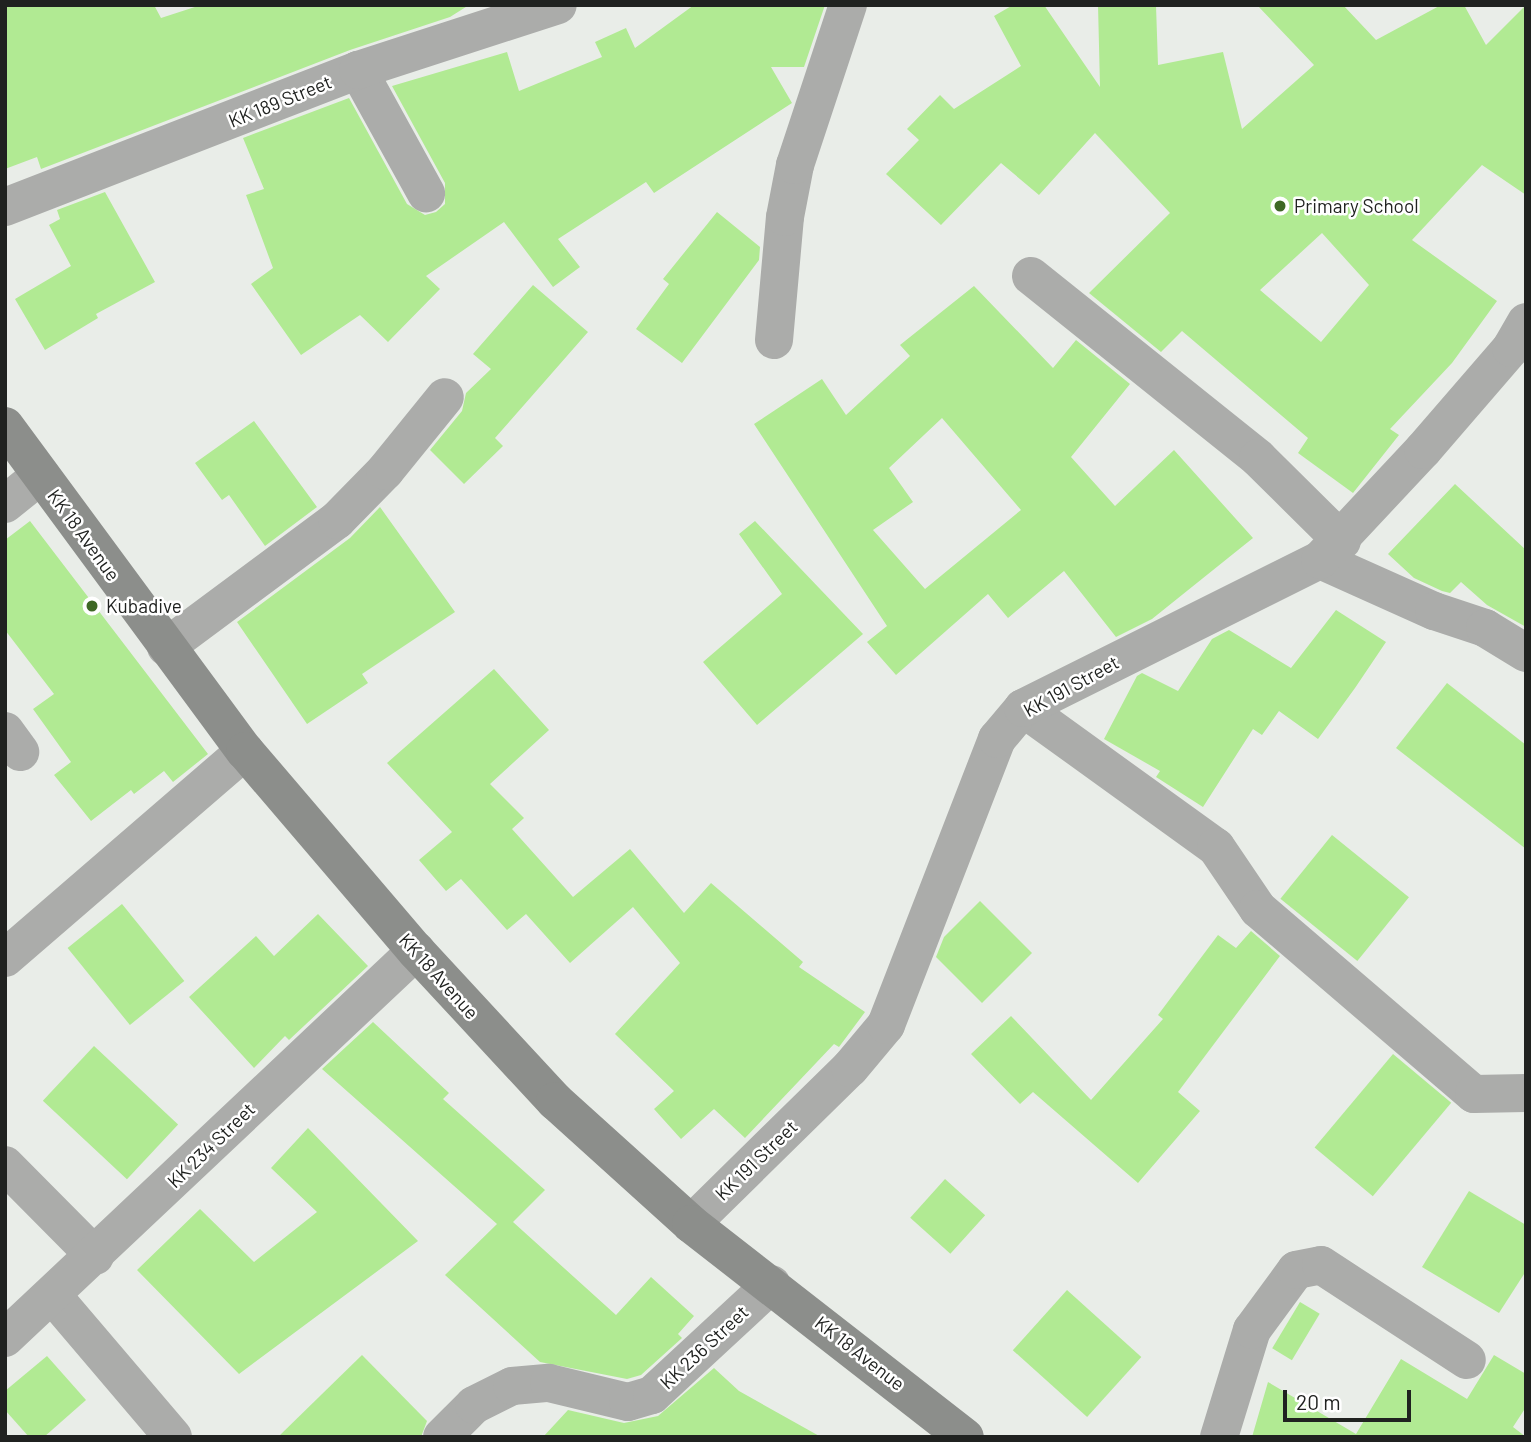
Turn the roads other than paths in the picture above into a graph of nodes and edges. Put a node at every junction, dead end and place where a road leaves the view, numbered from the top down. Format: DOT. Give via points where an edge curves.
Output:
graph roads {
  1 [pos="558,5"];
  2 [pos="848,5"];
  3 [pos="358,70"];
  4 [pos="426,193"];
  5 [pos="5,207"];
  6 [pos="1031,276"];
  7 [pos="1526,322"];
  8 [pos="774,340"];
  9 [pos="445,397"];
  10 [pos="5,426"];
  11 [pos="41,475"];
  12 [pos="5,504"];
  13 [pos="1331,550"];
  14 [pos="166,648"];
  15 [pos="1526,653"];
  16 [pos="1023,708"];
  17 [pos="245,751"];
  18 [pos="416,951"];
  19 [pos="5,958"];
  20 [pos="1526,1093"];
  21 [pos="5,1165"];
  22 [pos="691,1224"];
  23 [pos="95,1255"];
  24 [pos="772,1284"];
  25 [pos="53,1296"];
  26 [pos="5,1338"];
  27 [pos="1467,1360"];
  28 [pos="173,1437"];
  29 [pos="442,1437"];
  30 [pos="965,1437"];
  31 [pos="1219,1437"];
  1 -- 3 [label="street, KK 189 Street"];
  2 -- 8 [label="street" via="795,165 785,217"];
  3 -- 4 [label="street"];
  3 -- 5 [label="street, KK 189 Street"];
  6 -- 13 [label="street" via="1258,458"];
  7 -- 13 [label="street, KK 191 Street" via="1511,348"];
  9 -- 14 [label="street" via="385,471 337,520"];
  10 -- 11 [label="main road, KK 18 Avenue"];
  11 -- 12 [label="street"];
  11 -- 14 [label="main road, KK 18 Avenue"];
  13 -- 15 [label="street" via="1434,611 1485,628"];
  13 -- 16 [label="street, KK 191 Street"];
  14 -- 17 [label="main road, KK 18 Avenue"];
  16 -- 20 [label="street" via="1216,847 1258,909 1474,1094"];
  16 -- 22 [label="street, KK 191 Street" via="997,739 886,1025 850,1068"];
  17 -- 18 [label="main road, KK 18 Avenue"];
  17 -- 19 [label="street"];
  18 -- 22 [label="main road, KK 18 Avenue" via="555,1101"];
  18 -- 23 [label="street, KK 234 Street"];
  21 -- 23 [label="street"];
  22 -- 24 [label="main road, KK 18 Avenue"];
  23 -- 25 [label="street, KK 234 Street"];
  24 -- 29 [label="street, KK 236 Street" via="652,1395 628,1402 549,1383 512,1386 474,1405"];
  24 -- 30 [label="main road, KK 18 Avenue"];
  25 -- 26 [label="street, KK 234 Street"];
  25 -- 28 [label="street"];
  27 -- 31 [label="street" via="1321,1265 1296,1270 1252,1330"];
}
